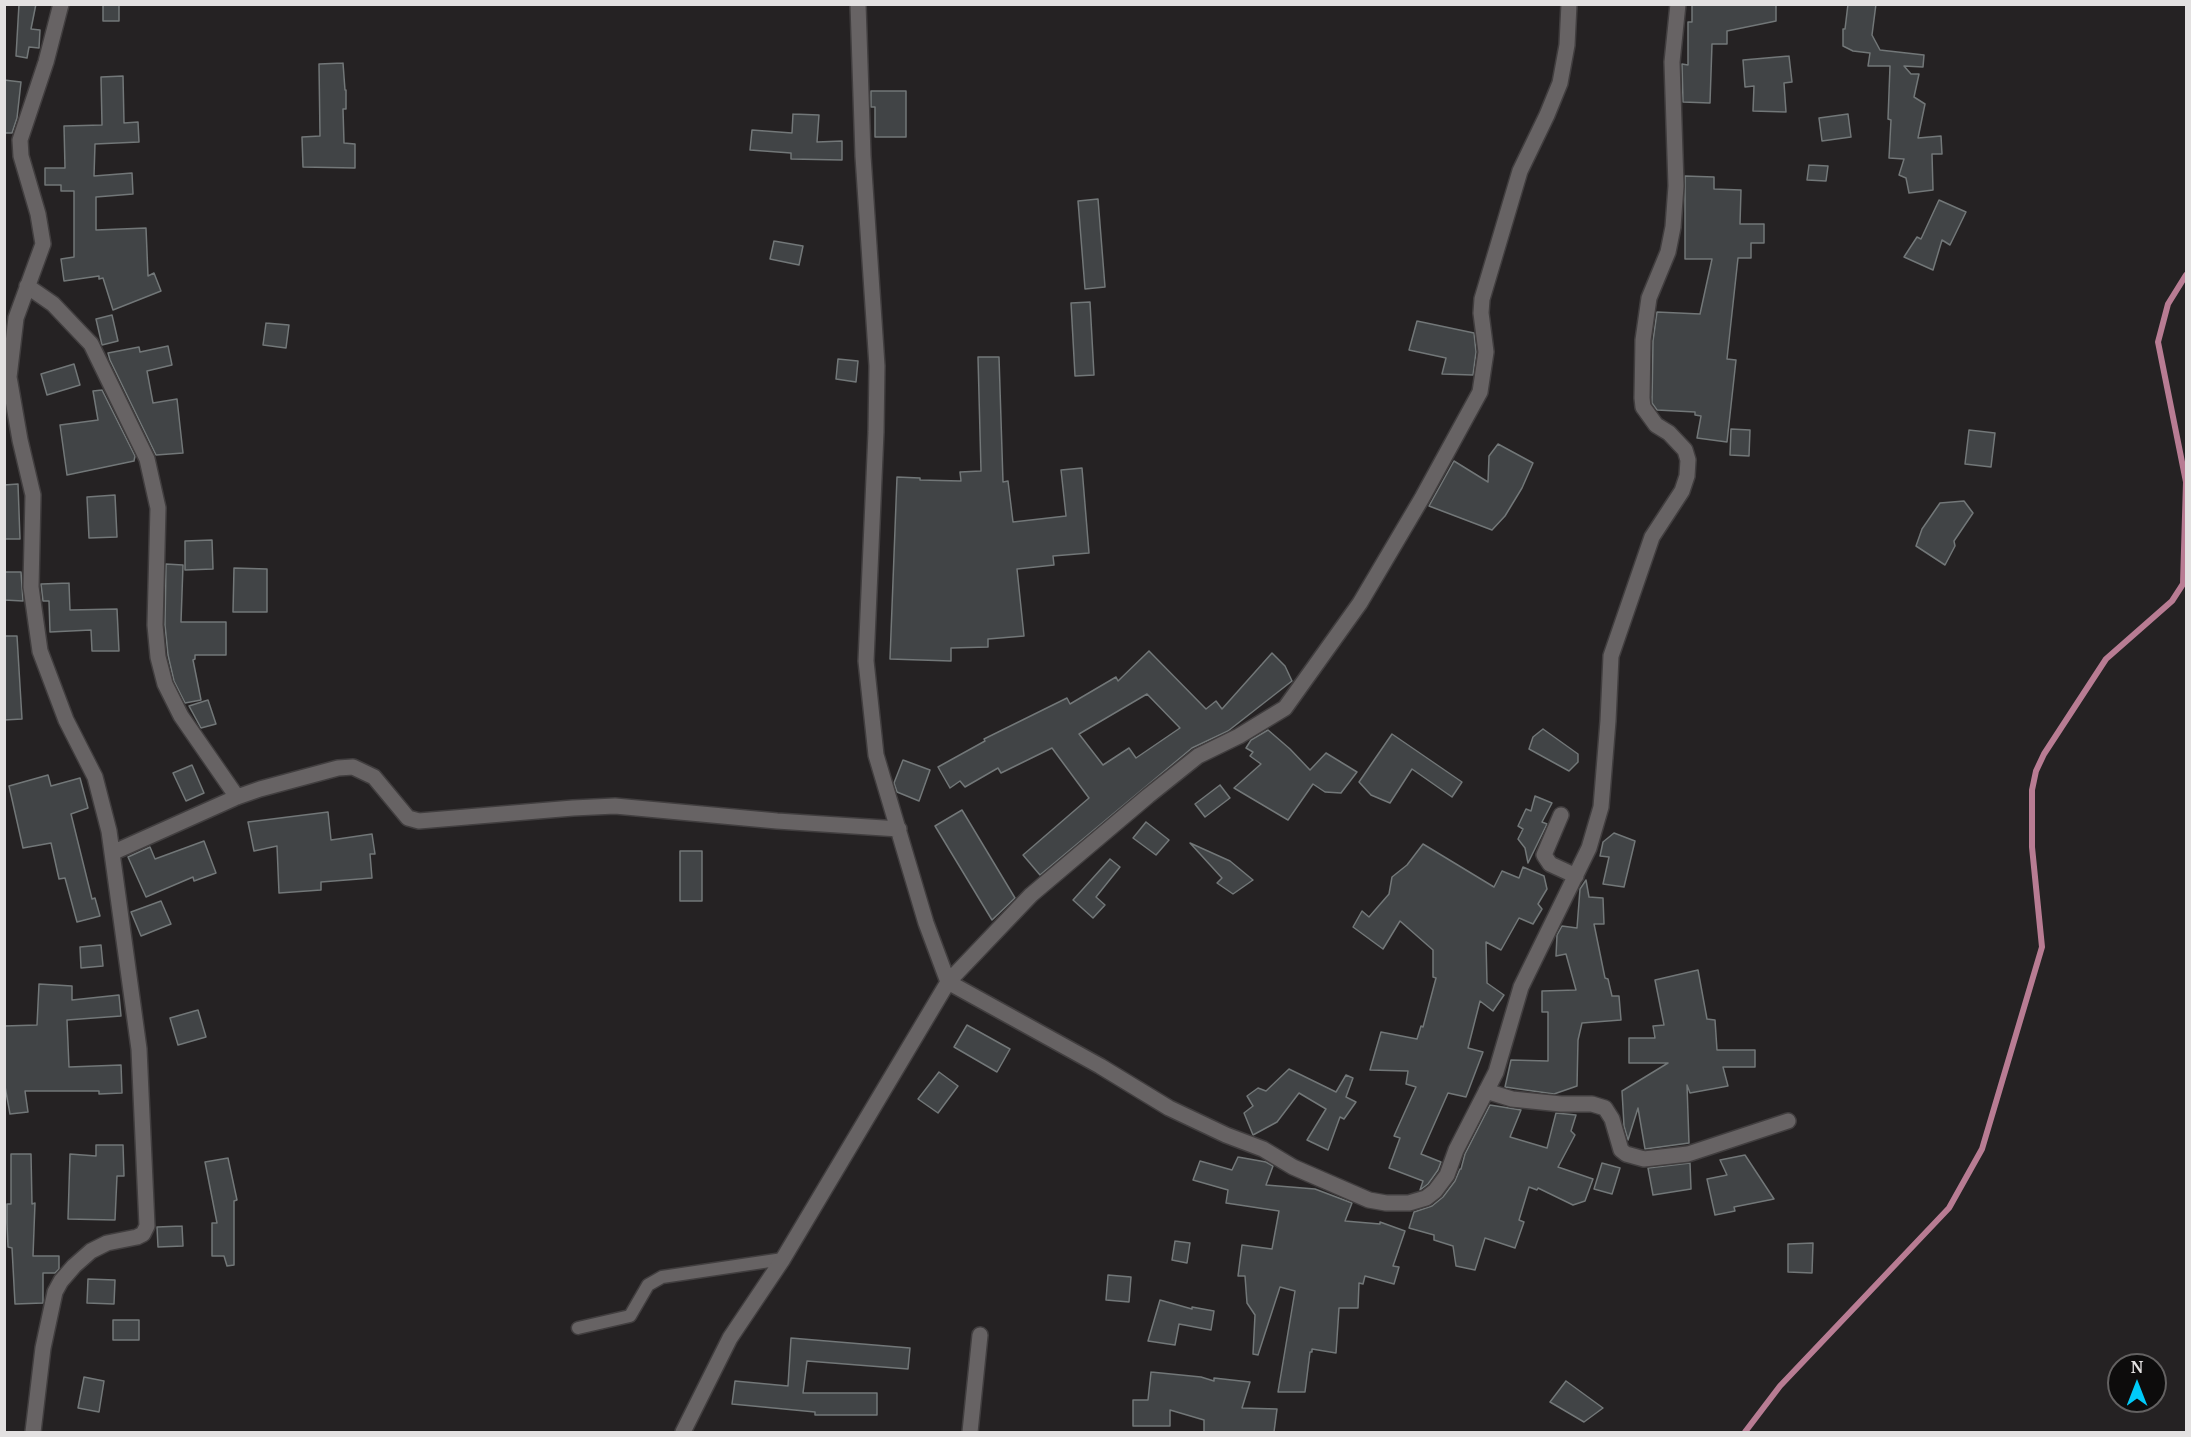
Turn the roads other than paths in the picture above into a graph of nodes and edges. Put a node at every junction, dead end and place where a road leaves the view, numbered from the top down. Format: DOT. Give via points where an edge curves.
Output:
graph roads {
  1 [pos="61,4"];
  2 [pos="858,4"];
  3 [pos="1569,4"];
  4 [pos="1678,4"];
  5 [pos="27,286"];
  6 [pos="237,797"];
  7 [pos="1561,815"];
  8 [pos="899,829"];
  9 [pos="112,854"];
  10 [pos="1576,876"];
  11 [pos="948,982"];
  12 [pos="1486,1092"];
  13 [pos="1788,1121"];
  14 [pos="783,1259"];
  15 [pos="578,1328"];
  16 [pos="980,1335"];
  17 [pos="33,1432"];
  18 [pos="683,1432"];
  19 [pos="970,1432"];
  1 -- 5 [label="street" via="20,140 43,244"];
  2 -- 8 [label="street" via="877,366 866,661 876,755"];
  3 -- 11 [label="street" via="1560,83 1520,171 1482,299 1486,352 1480,392 1360,603 1285,708 1198,756 1148,796 1031,895"];
  4 -- 10 [label="street" via="1672,62 1676,186 1673,227 1668,252 1649,298 1641,398 1656,425 1685,450 1688,468 1682,491 1652,537 1611,656 1600,807 1589,848"];
  5 -- 6 [label="street" via="52,304 91,344 147,459 158,508 155,625 165,684 181,716"];
  5 -- 9 [label="street" via="16,318 9,377 33,495 31,588 40,651 66,720 95,777"];
  6 -- 8 [label="street" via="353,767 374,777 408,818 419,822 615,806"];
  6 -- 9 [label="street"];
  7 -- 10 [label="street" via="1544,855 1550,864"];
  8 -- 11 [label="street"];
  9 -- 17 [label="street" via="139,1049 147,1226 137,1237 91,1251 61,1281 43,1348"];
  10 -- 12 [label="street" via="1521,987 1496,1072"];
  11 -- 12 [label="street" via="1169,1108 1370,1200 1409,1203 1435,1191"];
  11 -- 14 [label="street"];
  12 -- 13 [label="street" via="1512,1099 1605,1108 1621,1150 1644,1159 1688,1154"];
  14 -- 15 [label="lane" via="662,1277 648,1285 630,1316"];
  14 -- 18 [label="street" via="730,1338"];
  16 -- 19 [label="street"];
}
